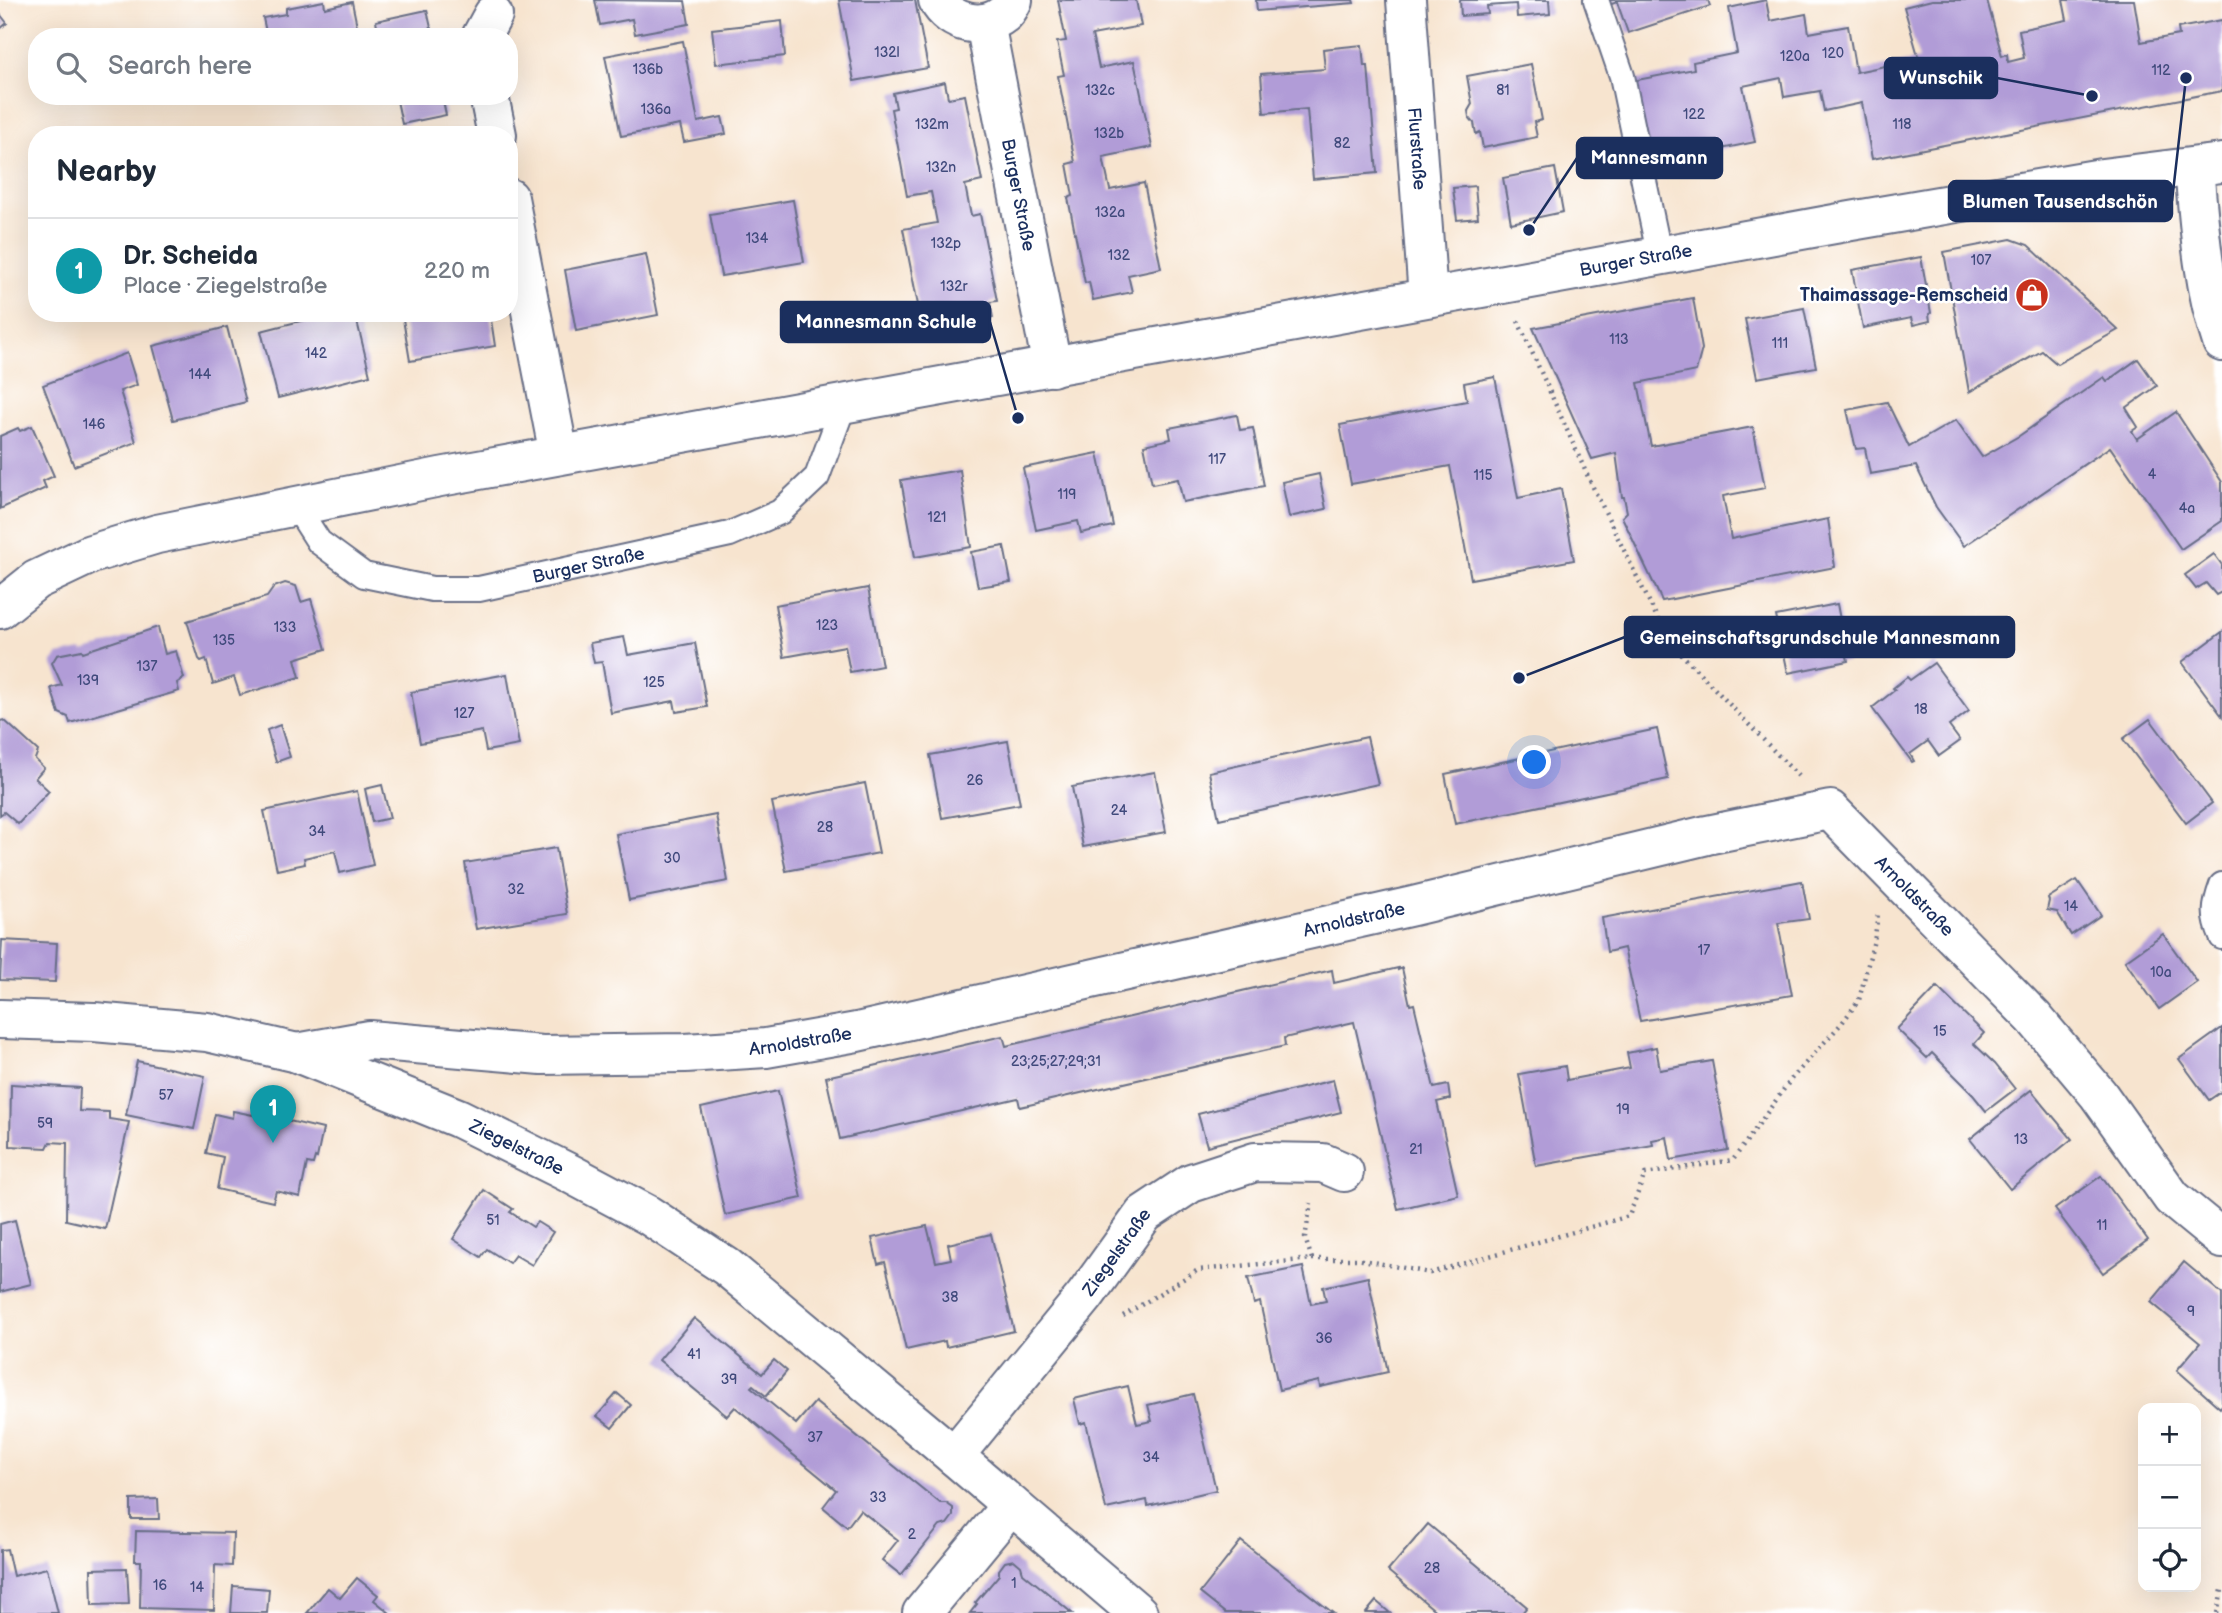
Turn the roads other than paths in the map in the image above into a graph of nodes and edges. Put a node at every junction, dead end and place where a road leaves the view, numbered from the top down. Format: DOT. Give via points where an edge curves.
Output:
graph roads {
  1 [pos="938,0"];
  2 [pos="1406,0"];
  3 [pos="1596,0"];
  4 [pos="999,12"];
  5 [pos="491,105"];
  6 [pos="495,126"];
  7 [pos="2208,165"];
  8 [pos="518,244"];
  9 [pos="1660,258"];
  10 [pos="1428,297"];
  11 [pos="2222,342"];
  12 [pos="1052,367"];
  13 [pos="844,404"];
  14 [pos="559,456"];
  15 [pos="296,506"];
  16 [pos="0,609"];
  17 [pos="2222,885"];
  18 [pos="2222,937"];
  19 [pos="0,1019"];
  20 [pos="297,1053"];
  21 [pos="1333,1167"];
  22 [pos="2222,1238"];
  23 [pos="954,1456"];
  24 [pos="1011,1505"];
  25 [pos="922,1613"];
  26 [pos="1138,1613"];
  1 -- 4 [label="street, Burger Straße" via="962,23"];
  2 -- 10 [label="street, Flurstraße"];
  3 -- 9 [label="lane" via="1622,76"];
  4 -- 12 [label="street, Burger Straße"];
  5 -- 6 [label="street"];
  7 -- 9 [label="street, Burger Straße" via="1851,221"];
  7 -- 11 [label="street" via="2200,237"];
  8 -- 14 [label="street"];
  9 -- 10 [label="street, Burger Straße"];
  10 -- 12 [label="street, Burger Straße"];
  12 -- 13 [label="street, Burger Straße"];
  13 -- 14 [label="street, Burger Straße"];
  13 -- 15 [label="lane, Burger Straße" via="817,477 780,512 730,534 479,589 432,589 364,575 318,542"];
  14 -- 15 [label="street, Burger Straße"];
  15 -- 16 [label="street, Burger Straße" via="157,534 91,554 36,580"];
  17 -- 18 [label="lane" via="2214,919"];
  19 -- 20 [label="street, Ziegelstraße" via="207,1032"];
  20 -- 22 [label="street, Arnoldstraße" via="369,1040 542,1055 766,1048 857,1032 1830,810 2034,1018 2098,1094 2172,1198"];
  20 -- 23 [label="street, Ziegelstraße" via="458,1118 648,1215 727,1267"];
  21 -- 23 [label="street, Ziegelstraße" via="1255,1162 1191,1183 1144,1214 1085,1296"];
  23 -- 24 [label="street, Ziegelstraße"];
  24 -- 25 [label="street"];
  24 -- 26 [label="street, Ziegelstraße"];
}
